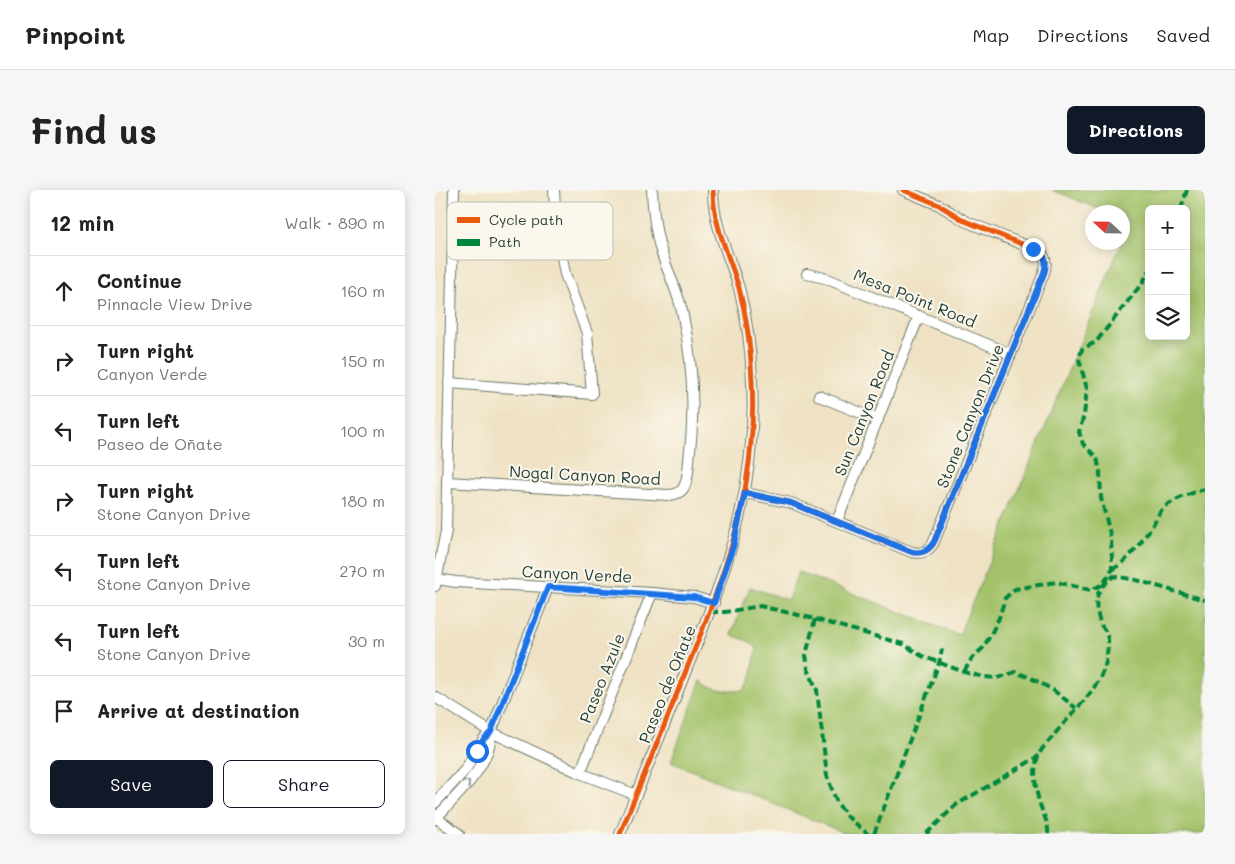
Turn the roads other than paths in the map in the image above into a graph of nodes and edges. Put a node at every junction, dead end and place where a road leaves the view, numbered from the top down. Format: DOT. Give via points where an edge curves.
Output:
graph roads {
  1 [pos="652,190"];
  2 [pos="713,190"];
  3 [pos="903,190"];
  4 [pos="452,260"];
  5 [pos="562,260"];
  6 [pos="807,274"];
  7 [pos="919,316"];
  8 [pos="1011,354"];
  9 [pos="449,383"];
  10 [pos="819,396"];
  11 [pos="878,420"];
  12 [pos="447,482"];
  13 [pos="745,493"];
  14 [pos="837,521"];
  15 [pos="436,583"];
  16 [pos="548,587"];
  17 [pos="652,593"];
  18 [pos="714,603"];
  19 [pos="435,697"];
  20 [pos="491,732"];
  21 [pos="580,773"];
  22 [pos="636,795"];
  23 [pos="435,804"];
  24 [pos="435,818"];
  25 [pos="459,834"];
  26 [pos="620,834"];
  1 -- 12 [label="street, Nogal Canyon Road" via="659,245 680,302 689,352 692,429 689,466 683,488 675,495 668,495"];
  2 -- 13 [label="street, Paseo de Oñate" via="717,226 742,300 751,357 753,428"];
  3 -- 8 [label="street, Stone Canyon Drive" via="939,205 965,221 1039,251 1045,258 1044,273"];
  4 -- 9 [label="street"];
  5 -- 9 [label="street" via="587,333 591,394"];
  6 -- 7 [label="street, Mesa Point Road" via="825,278"];
  7 -- 8 [label="street, Mesa Point Road"];
  7 -- 11 [label="street, Sun Canyon Road"];
  8 -- 14 [label="street, Stone Canyon Drive" via="930,548 922,553 912,552"];
  9 -- 12 [label="street"];
  10 -- 11 [label="street"];
  11 -- 14 [label="street, Sun Canyon Road"];
  12 -- 15 [label="street" via="446,536"];
  13 -- 14 [label="street, Stone Canyon Drive" via="784,500"];
  13 -- 18 [label="street, Paseo de Oñate" via="733,547"];
  15 -- 16 [label="street, Canyon Verde"];
  16 -- 17 [label="street, Canyon Verde"];
  16 -- 20 [label="street"];
  17 -- 18 [label="street, Canyon Verde" via="694,597"];
  17 -- 21 [label="street, Paseo Azule"];
  18 -- 22 [label="street, Paseo de Oñate"];
  19 -- 20 [label="street"];
  20 -- 21 [label="street"];
  20 -- 23 [label="street" via="465,770"];
  24 -- 20 [label="street, one-way" via="479,769 489,750"];
  21 -- 22 [label="street"];
  22 -- 26 [label="street, Paseo de Oñate"];
  24 -- 25 [label="street"];
}
